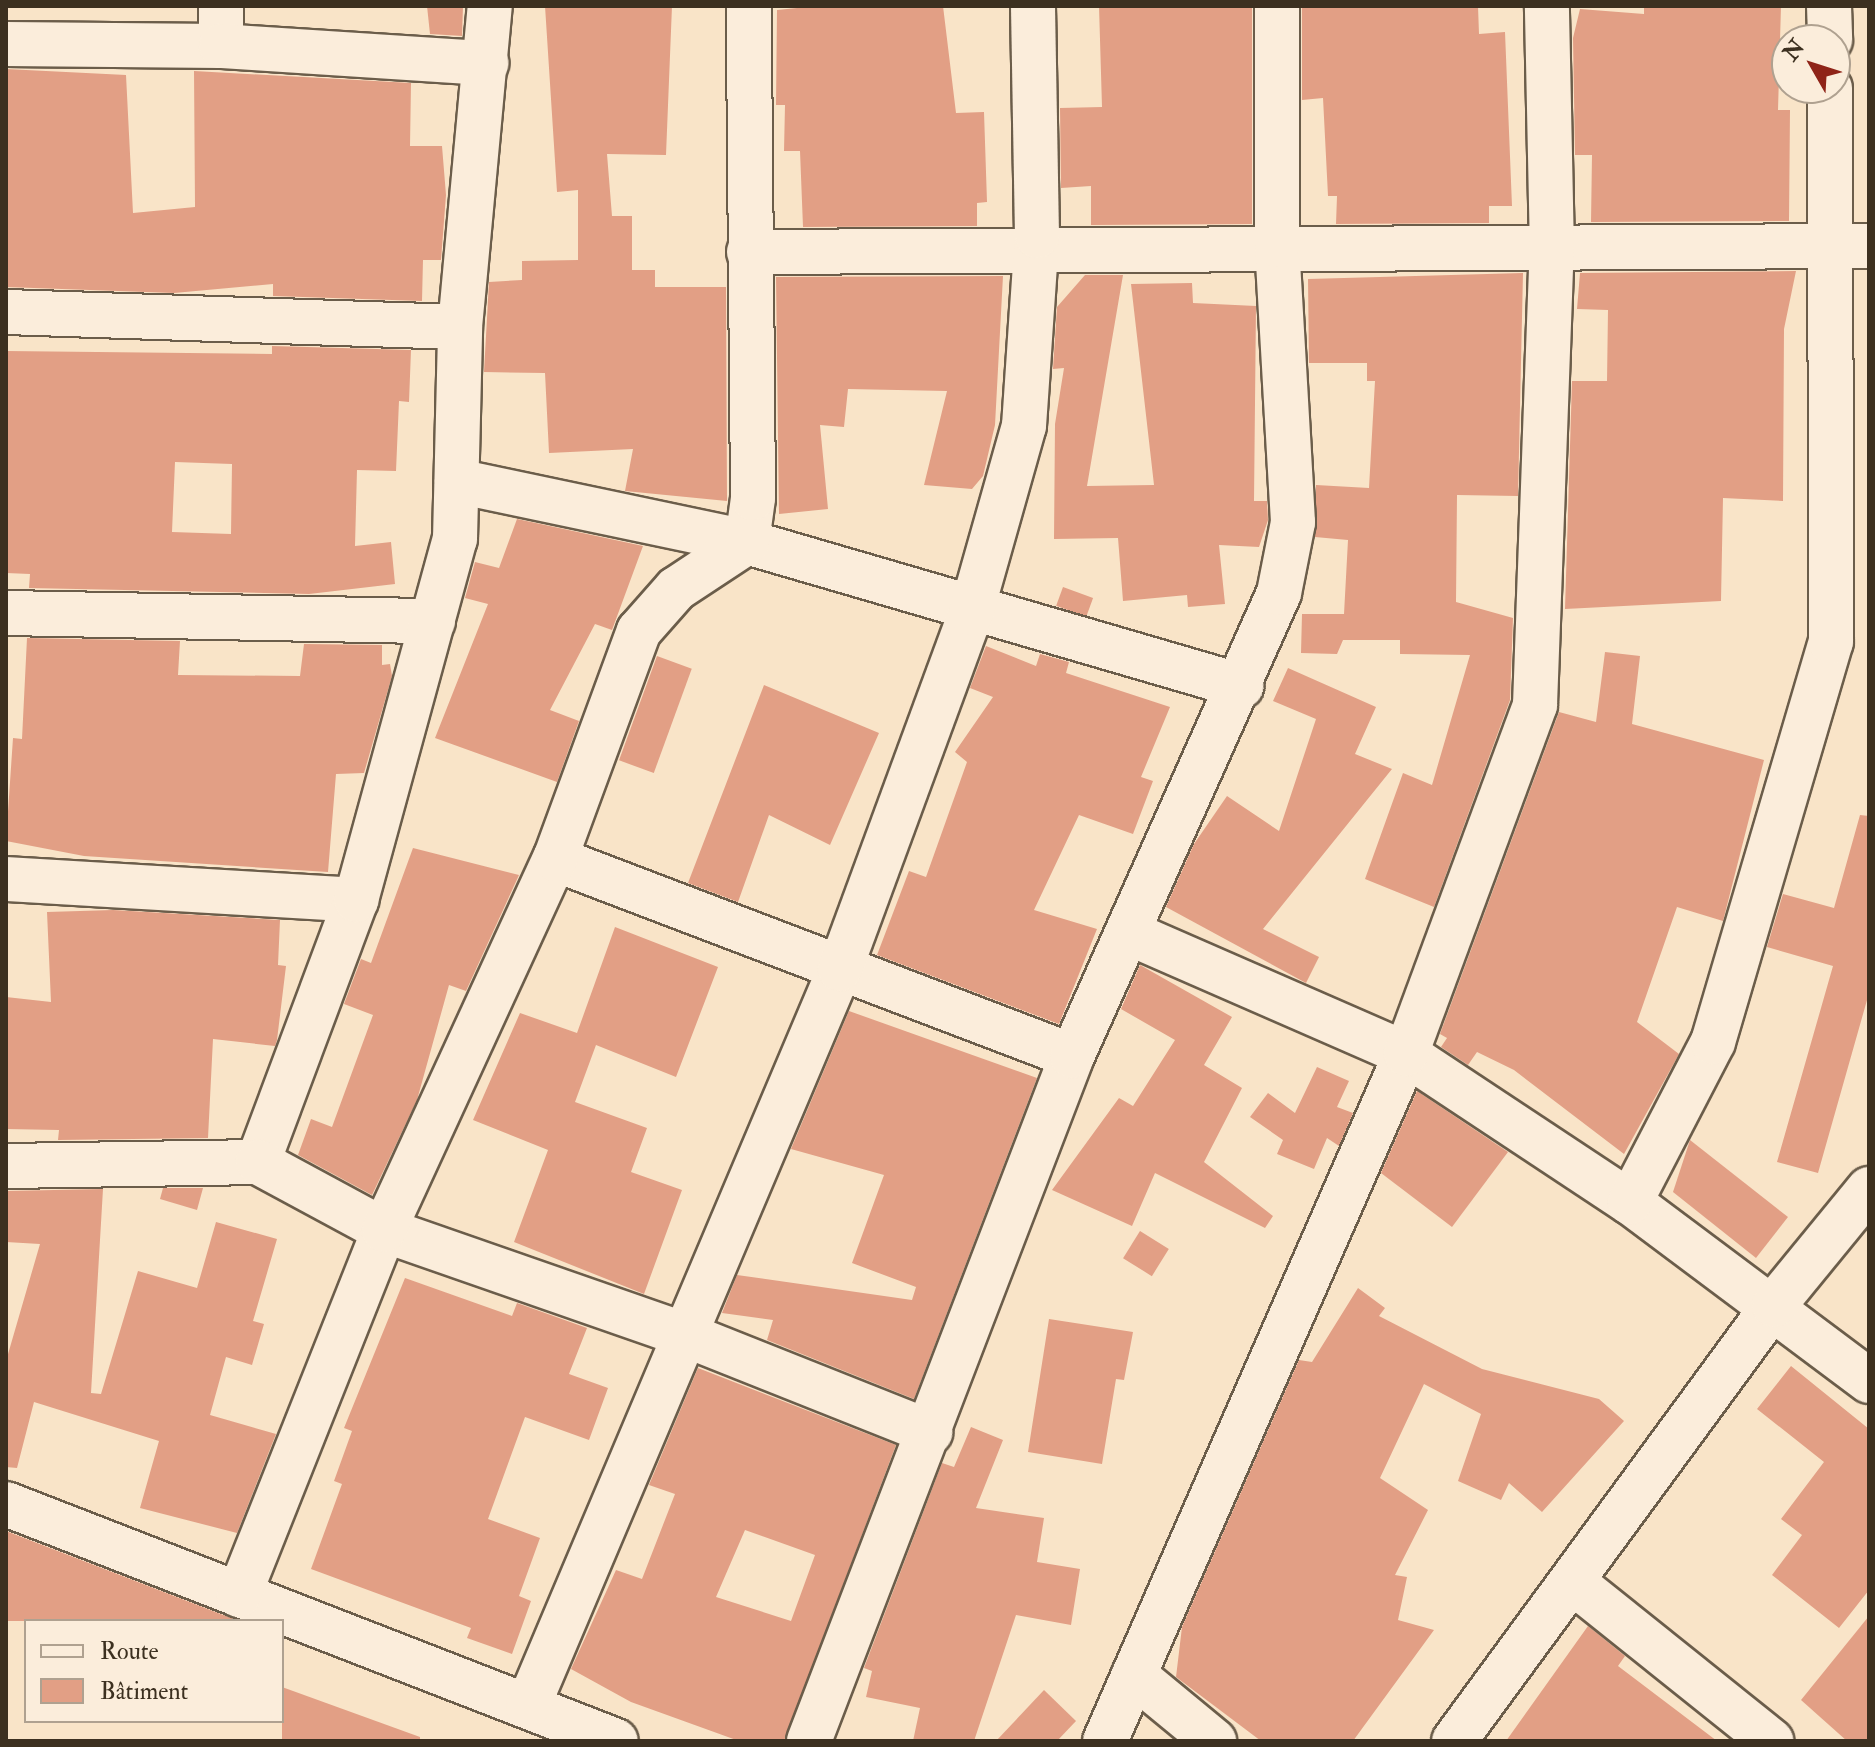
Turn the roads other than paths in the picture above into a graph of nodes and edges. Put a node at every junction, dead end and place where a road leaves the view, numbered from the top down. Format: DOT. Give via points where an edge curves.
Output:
graph roads {
  1 [pos="490,6"];
  2 [pos="749,6"];
  3 [pos="1033,6"];
  4 [pos="1277,6"];
  5 [pos="1547,6"];
  6 [pos="221,26"];
  7 [pos="6,44"];
  8 [pos="486,63"];
  9 [pos="1832,104"];
  10 [pos="1277,245"];
  11 [pos="1851,247"];
  12 [pos="1036,249"];
  13 [pos="1552,251"];
  14 [pos="749,252"];
  15 [pos="6,312"];
  16 [pos="460,327"];
  17 [pos="457,481"];
  18 [pos="747,542"];
  19 [pos="6,613"];
  20 [pos="971,613"];
  21 [pos="433,621"];
  22 [pos="1850,642"];
  23 [pos="1241,686"];
  24 [pos="555,859"];
  25 [pos="6,879"];
  26 [pos="356,900"];
  27 [pos="1129,933"];
  28 [pos="840,969"];
  29 [pos="1406,1054"];
  30 [pos="1072,1056"];
  31 [pos="258,1162"];
  32 [pos="6,1166"];
  33 [pos="1869,1189"];
  34 [pos="1630,1202"];
  35 [pos="384,1230"];
  36 [pos="1774,1305"];
  37 [pos="686,1335"];
  38 [pos="1869,1381"];
  39 [pos="930,1432"];
  40 [pos="6,1504"];
  41 [pos="1574,1583"];
  42 [pos="239,1595"];
  43 [pos="1134,1675"];
  44 [pos="528,1706"];
  45 [pos="616,1741"];
  46 [pos="809,1741"];
  47 [pos="1105,1741"];
  48 [pos="1214,1741"];
  49 [pos="1454,1741"];
  50 [pos="1771,1741"];
  1 -- 8 [label="street"];
  2 -- 14 [label="street"];
  3 -- 12 [label="street"];
  4 -- 10 [label="street"];
  5 -- 13 [label="street"];
  6 -- 7 [label="street"];
  6 -- 8 [label="street"];
  8 -- 16 [label="street"];
  9 -- 11 [label="street"];
  10 -- 12 [label="street"];
  10 -- 13 [label="street"];
  10 -- 23 [label="street" via="1293,522 1279,593"];
  11 -- 13 [label="street"];
  11 -- 22 [label="street"];
  12 -- 14 [label="street"];
  12 -- 20 [label="street" via="1024,426"];
  13 -- 29 [label="street" via="1535,705"];
  14 -- 18 [label="street"];
  15 -- 16 [label="street"];
  16 -- 17 [label="street"];
  17 -- 18 [label="street"];
  17 -- 21 [label="street" via="455,539"];
  18 -- 20 [label="street"];
  18 -- 24 [label="street" via="676,589 639,631"];
  19 -- 21 [label="street"];
  20 -- 23 [label="street"];
  20 -- 28 [label="street"];
  21 -- 26 [label="street"];
  22 -- 34 [label="street" via="1713,1042"];
  23 -- 27 [label="street"];
  24 -- 28 [label="street"];
  24 -- 35 [label="street"];
  25 -- 26 [label="street"];
  26 -- 31 [label="street"];
  27 -- 29 [label="street"];
  27 -- 30 [label="street"];
  28 -- 30 [label="street"];
  28 -- 37 [label="street"];
  29 -- 34 [label="street"];
  29 -- 43 [label="street"];
  30 -- 39 [label="street"];
  31 -- 32 [label="street"];
  31 -- 35 [label="street"];
  33 -- 36 [label="street"];
  34 -- 36 [label="street"];
  35 -- 37 [label="street"];
  35 -- 42 [label="street"];
  36 -- 38 [label="street"];
  36 -- 41 [label="street"];
  37 -- 39 [label="street"];
  37 -- 44 [label="street"];
  39 -- 46 [label="street"];
  40 -- 42 [label="street"];
  41 -- 49 [label="street"];
  41 -- 50 [label="street"];
  42 -- 44 [label="street"];
  43 -- 47 [label="street"];
  43 -- 48 [label="street"];
  44 -- 45 [label="street"];
}
